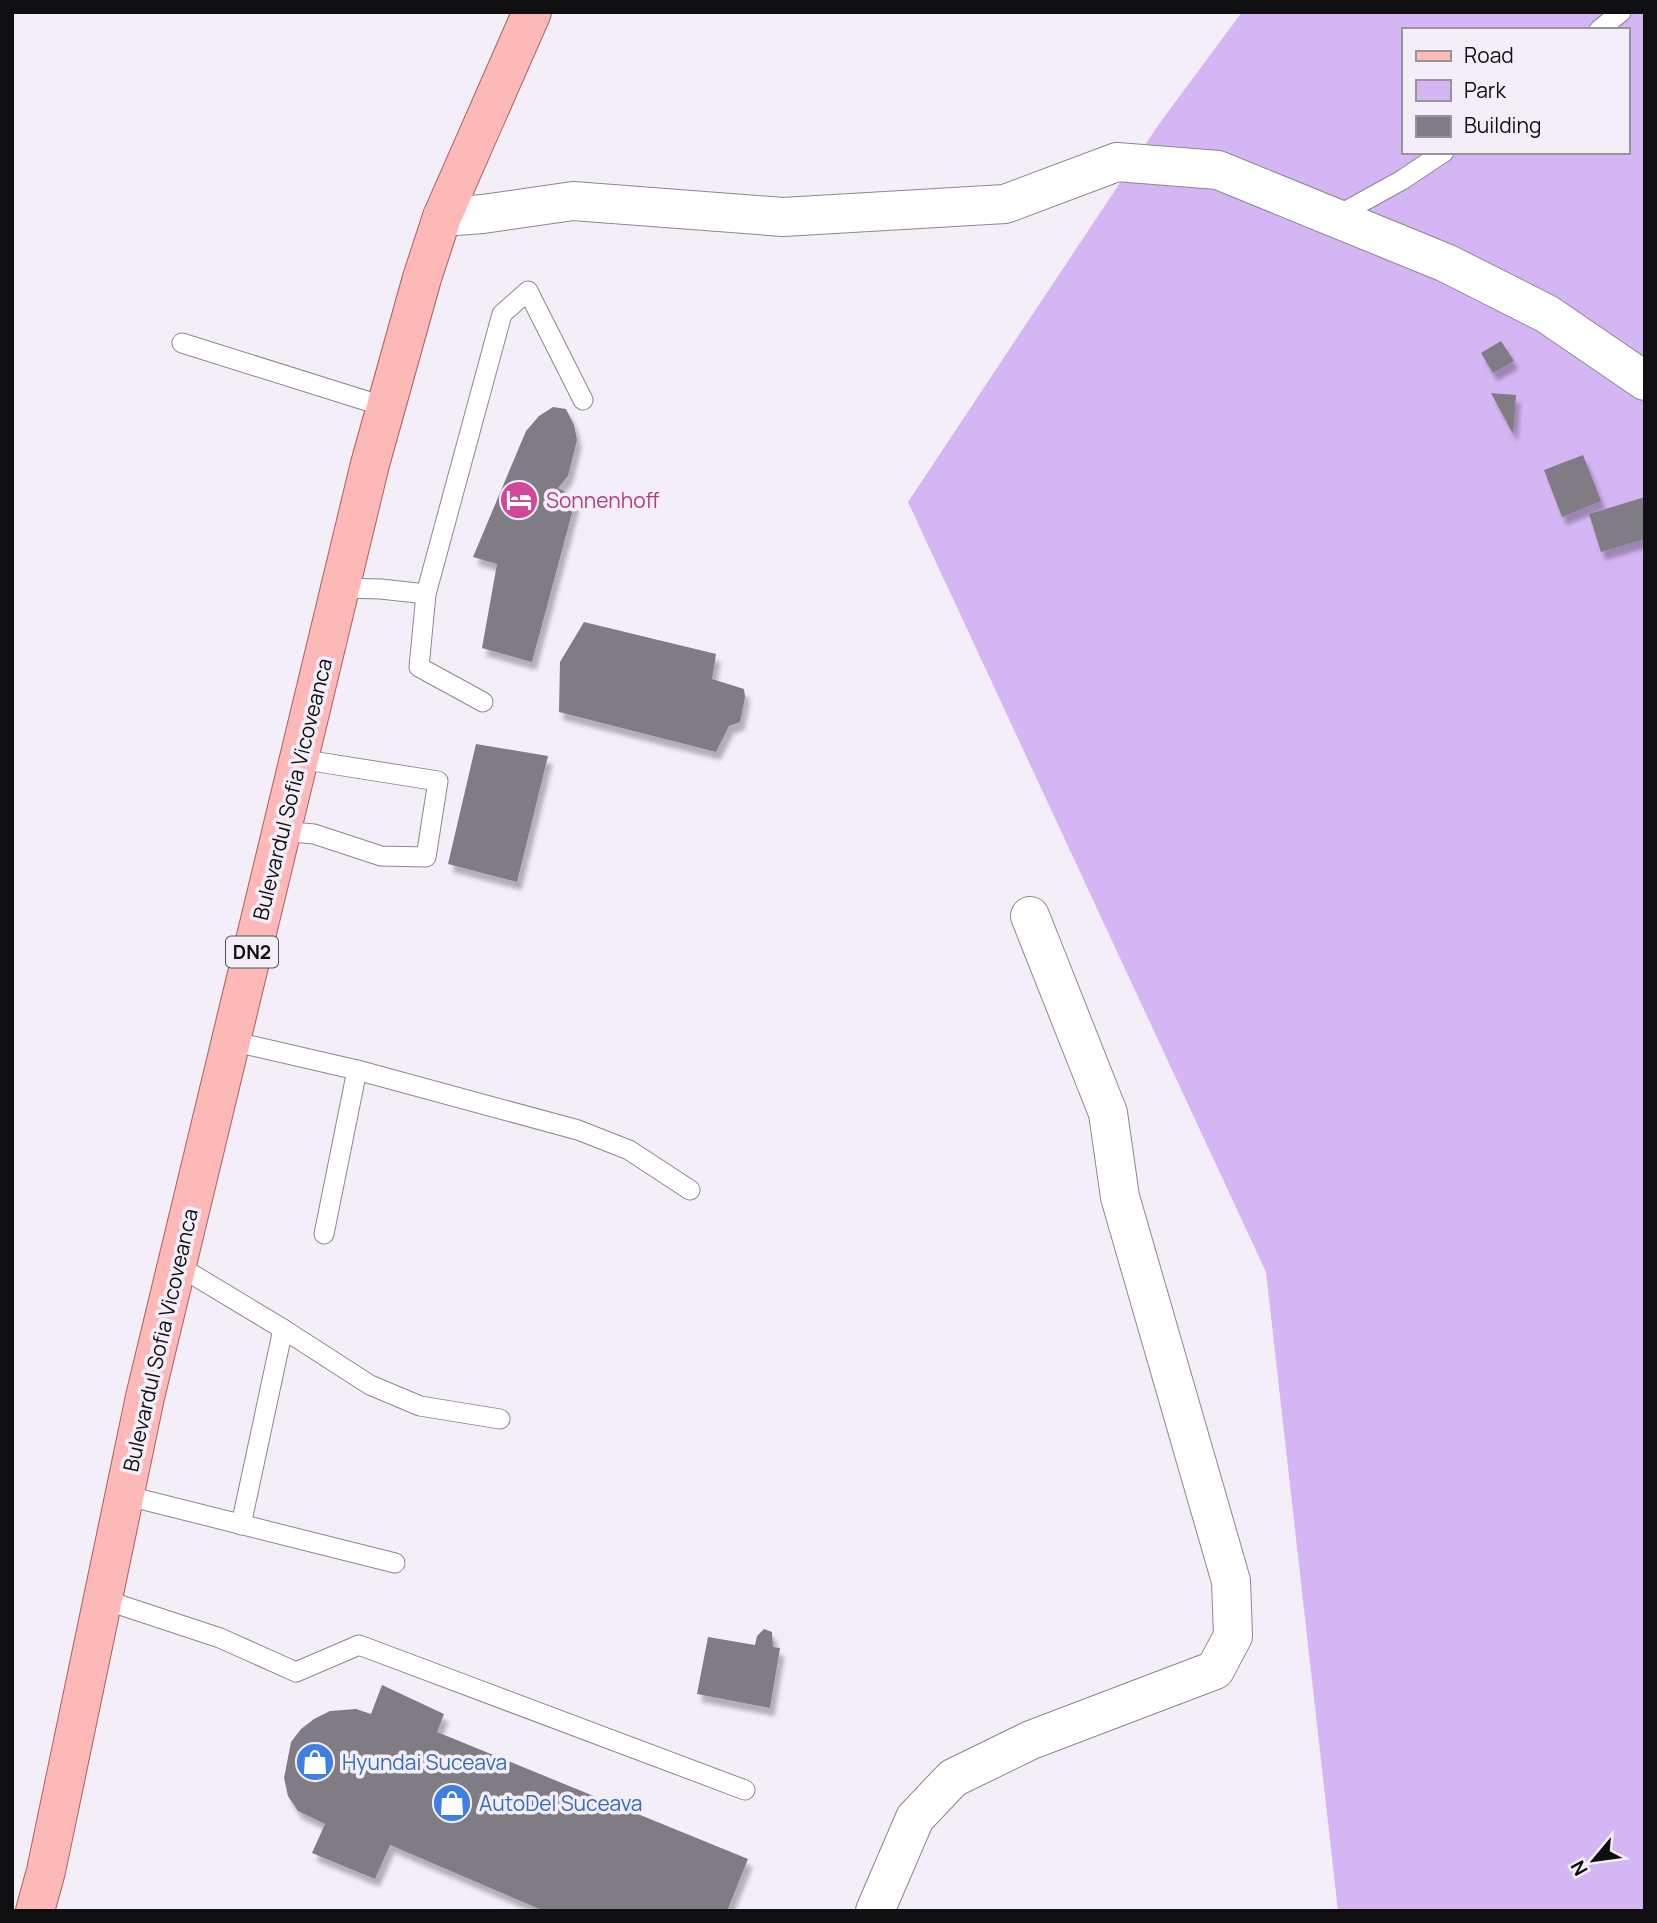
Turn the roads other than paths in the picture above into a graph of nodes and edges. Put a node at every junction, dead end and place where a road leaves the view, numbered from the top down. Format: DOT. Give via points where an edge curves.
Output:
graph roads {
  1 [pos="532,12"];
  2 [pos="1621,12"];
  3 [pos="1601,28"];
  4 [pos="1441,154"];
  5 [pos="442,217"];
  6 [pos="1335,217"];
  7 [pos="181,343"];
  8 [pos="1645,381"];
  9 [pos="583,400"];
  10 [pos="386,407"];
  11 [pos="340,588"];
  12 [pos="426,594"];
  13 [pos="483,702"];
  14 [pos="299,758"];
  15 [pos="281,831"];
  16 [pos="1030,916"];
  17 [pos="231,1041"];
  18 [pos="357,1070"];
  19 [pos="690,1190"];
  20 [pos="324,1234"];
  21 [pos="177,1265"];
  22 [pos="283,1329"];
  23 [pos="500,1419"];
  24 [pos="124,1495"];
  25 [pos="241,1525"];
  26 [pos="396,1563"];
  27 [pos="102,1600"];
  28 [pos="745,1790"];
  29 [pos="35,1911"];
  30 [pos="875,1911"];
  1 -- 5 [label="main road, Bulevardul Sofia Vicoveanca / DN2"];
  2 -- 3 [label="lane"];
  4 -- 6 [label="lane"];
  5 -- 6 [label="street" via="573,201 783,218 1005,204 1117,162 1218,170"];
  5 -- 10 [label="main road, Bulevardul Sofia Vicoveanca / DN2"];
  6 -- 8 [label="street" via="1446,263 1547,314"];
  7 -- 10 [label="lane"];
  9 -- 12 [label="lane" via="528,291 502,314"];
  10 -- 11 [label="main road, Bulevardul Sofia Vicoveanca / DN2"];
  11 -- 12 [label="lane"];
  11 -- 14 [label="main road, Bulevardul Sofia Vicoveanca / DN2"];
  12 -- 13 [label="lane" via="419,667"];
  14 -- 15 [label="main road, Bulevardul Sofia Vicoveanca / DN2"];
  14 -- 15 [label="lane" via="438,781 426,857 381,856 314,834"];
  15 -- 17 [label="main road, Bulevardul Sofia Vicoveanca / DN2"];
  16 -- 30 [label="street" via="1108,1113 1119,1197 1231,1581 1233,1636 1215,1670 1031,1740 953,1778 915,1818"];
  17 -- 18 [label="lane"];
  17 -- 21 [label="main road, Bulevardul Sofia Vicoveanca / DN2"];
  18 -- 19 [label="lane" via="578,1130 629,1150"];
  18 -- 20 [label="lane"];
  21 -- 22 [label="lane"];
  21 -- 24 [label="main road, Bulevardul Sofia Vicoveanca / DN2"];
  22 -- 23 [label="lane" via="370,1385 420,1406"];
  22 -- 25 [label="lane"];
  24 -- 25 [label="lane"];
  24 -- 27 [label="main road, Bulevardul Sofia Vicoveanca / DN2"];
  25 -- 26 [label="lane"];
  27 -- 28 [label="lane" via="220,1638 296,1671 359,1645"];
  27 -- 29 [label="main road, Bulevardul Sofia Vicoveanca / DN2"];
}
